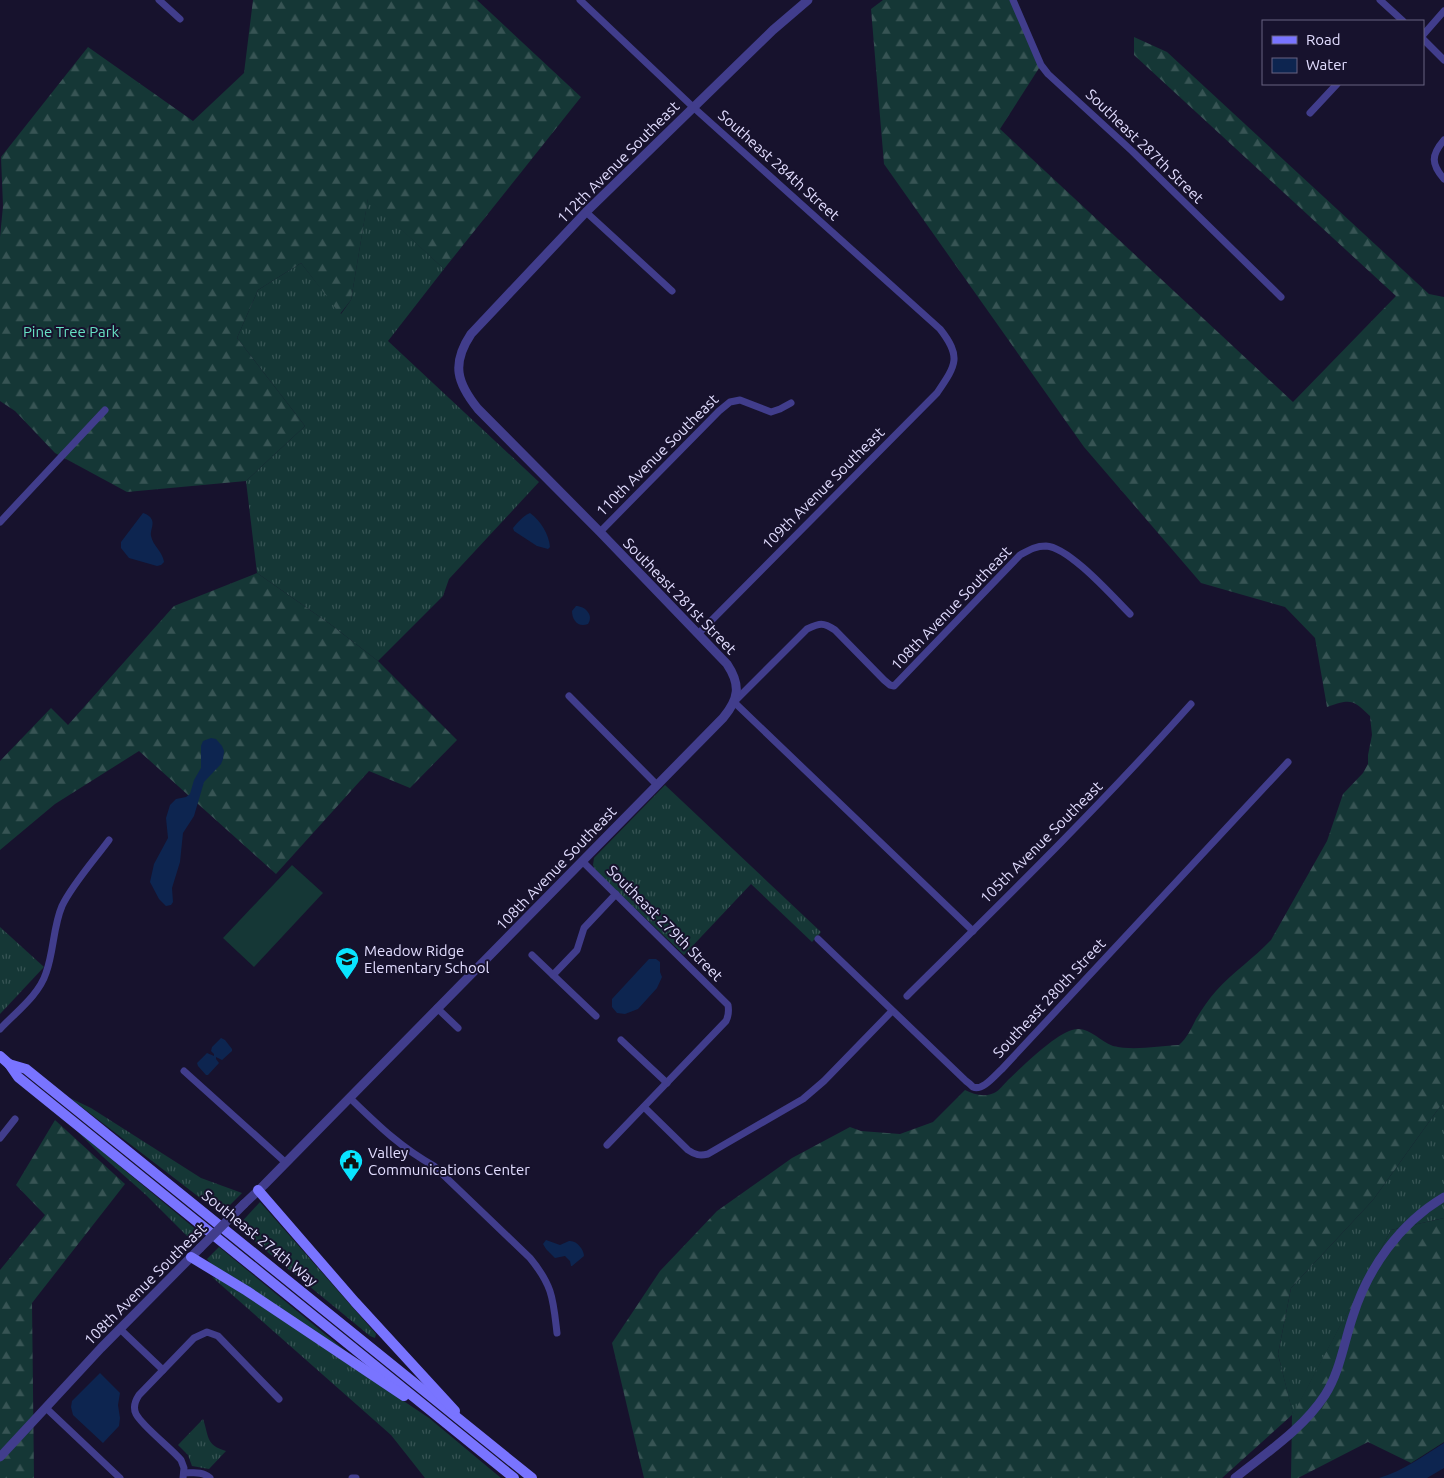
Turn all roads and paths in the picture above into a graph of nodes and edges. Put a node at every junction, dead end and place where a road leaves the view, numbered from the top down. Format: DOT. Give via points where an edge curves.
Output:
graph roads {
  1 [pos="159,0"];
  2 [pos="580,0"];
  3 [pos="806,0"];
  4 [pos="1013,0"];
  5 [pos="1380,0"];
  6 [pos="1444,11"];
  7 [pos="180,19"];
  8 [pos="1399,20"];
  9 [pos="1424,36"];
  10 [pos="1424,38"];
  11 [pos="1444,60"];
  12 [pos="1336,85"];
  13 [pos="693,107"];
  14 [pos="1310,113"];
  15 [pos="1444,140"];
  16 [pos="1444,179"];
  17 [pos="586,212"];
  18 [pos="672,291"];
  19 [pos="1281,297"];
  20 [pos="955,354"];
  21 [pos="461,355"];
  22 [pos="791,403"];
  23 [pos="105,410"];
  24 [pos="0,522"];
  25 [pos="600,532"];
  26 [pos="1130,614"];
  27 [pos="698,634"];
  28 [pos="569,696"];
  29 [pos="734,702"];
  30 [pos="1191,704"];
  31 [pos="1288,762"];
  32 [pos="657,784"];
  33 [pos="109,840"];
  34 [pos="582,860"];
  35 [pos="616,894"];
  36 [pos="974,931"];
  37 [pos="818,939"];
  38 [pos="532,956"];
  39 [pos="553,976"];
  40 [pos="908,996"];
  41 [pos="437,1008"];
  42 [pos="892,1011"];
  43 [pos="596,1016"];
  44 [pos="458,1028"];
  45 [pos="0,1029"];
  46 [pos="621,1040"];
  47 [pos="0,1056"];
  48 [pos="9,1064"];
  49 [pos="184,1071"];
  50 [pos="666,1084"];
  51 [pos="350,1098"];
  52 [pos="644,1107"];
  53 [pos="15,1119"];
  54 [pos="0,1138"];
  55 [pos="607,1145"];
  56 [pos="286,1162"];
  57 [pos="258,1190"];
  58 [pos="1444,1197"];
  59 [pos="191,1258"];
  60 [pos="120,1329"];
  61 [pos="557,1333"];
  62 [pos="162,1370"];
  63 [pos="279,1399"];
  64 [pos="46,1408"];
  65 [pos="454,1429"];
  66 [pos="488,1443"];
  67 [pos="0,1457"];
  68 [pos="183,1475"];
  69 [pos="120,1478"];
  70 [pos="210,1478"];
  71 [pos="514,1478"];
  72 [pos="532,1478"];
  73 [pos="1235,1478"];
  1 -- 7 [label="street"];
  2 -- 13 [label="street, Southeast 284th Street"];
  3 -- 13 [label="street, 112th Avenue Southeast"];
  4 -- 19 [label="street, Southeast 287th Street" via="1048,74"];
  5 -- 8 [label="street"];
  6 -- 9 [label="street"];
  10 -- 11 [label="street"];
  12 -- 14 [label="street"];
  13 -- 17 [label="street, 112th Avenue Southeast"];
  13 -- 20 [label="street, Southeast 284th Street" via="940,329"];
  15 -- 16 [label="street" via="1434,152 1433,159"];
  17 -- 18 [label="street"];
  17 -- 21 [label="street, 112th Avenue Southeast" via="477,327"];
  20 -- 27 [label="street, 109th Avenue Southeast" via="948,377 936,393"];
  21 -- 25 [label="street, Southeast 281st Street" via="459,375 469,398"];
  22 -- 25 [label="street, 110th Avenue Southeast" via="771,412 740,400 730,402"];
  23 -- 24 [label="street"];
  25 -- 27 [label="street, Southeast 281st Street"];
  26 -- 29 [label="street, 108th Avenue Southeast" via="1072,558 1048,546 1033,547 1020,555 894,686 884,680 835,630 819,624 807,629"];
  27 -- 29 [label="street, Southeast 281st Street" via="733,674 737,691"];
  28 -- 32 [label="street"];
  29 -- 32 [label="street, 108th Avenue Southeast" via="723,718"];
  29 -- 36 [label="street"];
  30 -- 36 [label="street, 105th Avenue Southeast" via="1134,768"];
  31 -- 42 [label="street, Southeast 280th Street" via="985,1085 974,1087 966,1081"];
  32 -- 34 [label="street, 108th Avenue Southeast"];
  33 -- 45 [label="street" via="63,904 42,983"];
  34 -- 35 [label="street, Southeast 279th Street"];
  34 -- 41 [label="street, 108th Avenue Southeast"];
  35 -- 39 [label="street" via="584,928 577,950"];
  35 -- 50 [label="street, Southeast 279th Street" via="728,1004 726,1021"];
  36 -- 40 [label="street, 105th Avenue Southeast"];
  37 -- 42 [label="street, Southeast 280th Street"];
  38 -- 39 [label="street"];
  39 -- 43 [label="street"];
  41 -- 44 [label="street"];
  41 -- 51 [label="street, 108th Avenue Southeast"];
  42 -- 52 [label="street" via="803,1099 708,1154 701,1156 688,1150"];
  46 -- 50 [label="street"];
  47 -- 48 [label="main road, Southeast 274th Way"];
  48 -- 65 [label="main road, Southeast 274th Way" via="18,1078"];
  48 -- 66 [label="main road, Southeast 274th Way" via="26,1069"];
  49 -- 56 [label="street"];
  50 -- 52 [label="street"];
  51 -- 56 [label="street, 108th Avenue Southeast"];
  51 -- 61 [label="street" via="393,1140 434,1166 530,1258 548,1284"];
  52 -- 55 [label="street"];
  53 -- 54 [label="street"];
  56 -- 57 [label="street, 108th Avenue Southeast"];
  57 -- 59 [label="street, 108th Avenue Southeast, bridge"];
  57 -- 66 [label="main road" via="367,1315"];
  58 -- 73 [label="street" via="1413,1221 1378,1262 1358,1303 1338,1368 1325,1396 1294,1429"];
  59 -- 60 [label="street, 108th Avenue Southeast"];
  59 -- 65 [label="main road" via="247,1290"];
  60 -- 62 [label="street"];
  60 -- 64 [label="street, 108th Avenue Southeast"];
  62 -- 63 [label="street" via="194,1338 206,1332 218,1336"];
  62 -- 68 [label="street" via="139,1395 135,1412 181,1460"];
  64 -- 67 [label="street, 108th Avenue Southeast"];
  64 -- 69 [label="street"];
  65 -- 71 [label="main road"];
  66 -- 72 [label="main road"];
  68 -- 70 [label="street" via="200,1473"];
}
